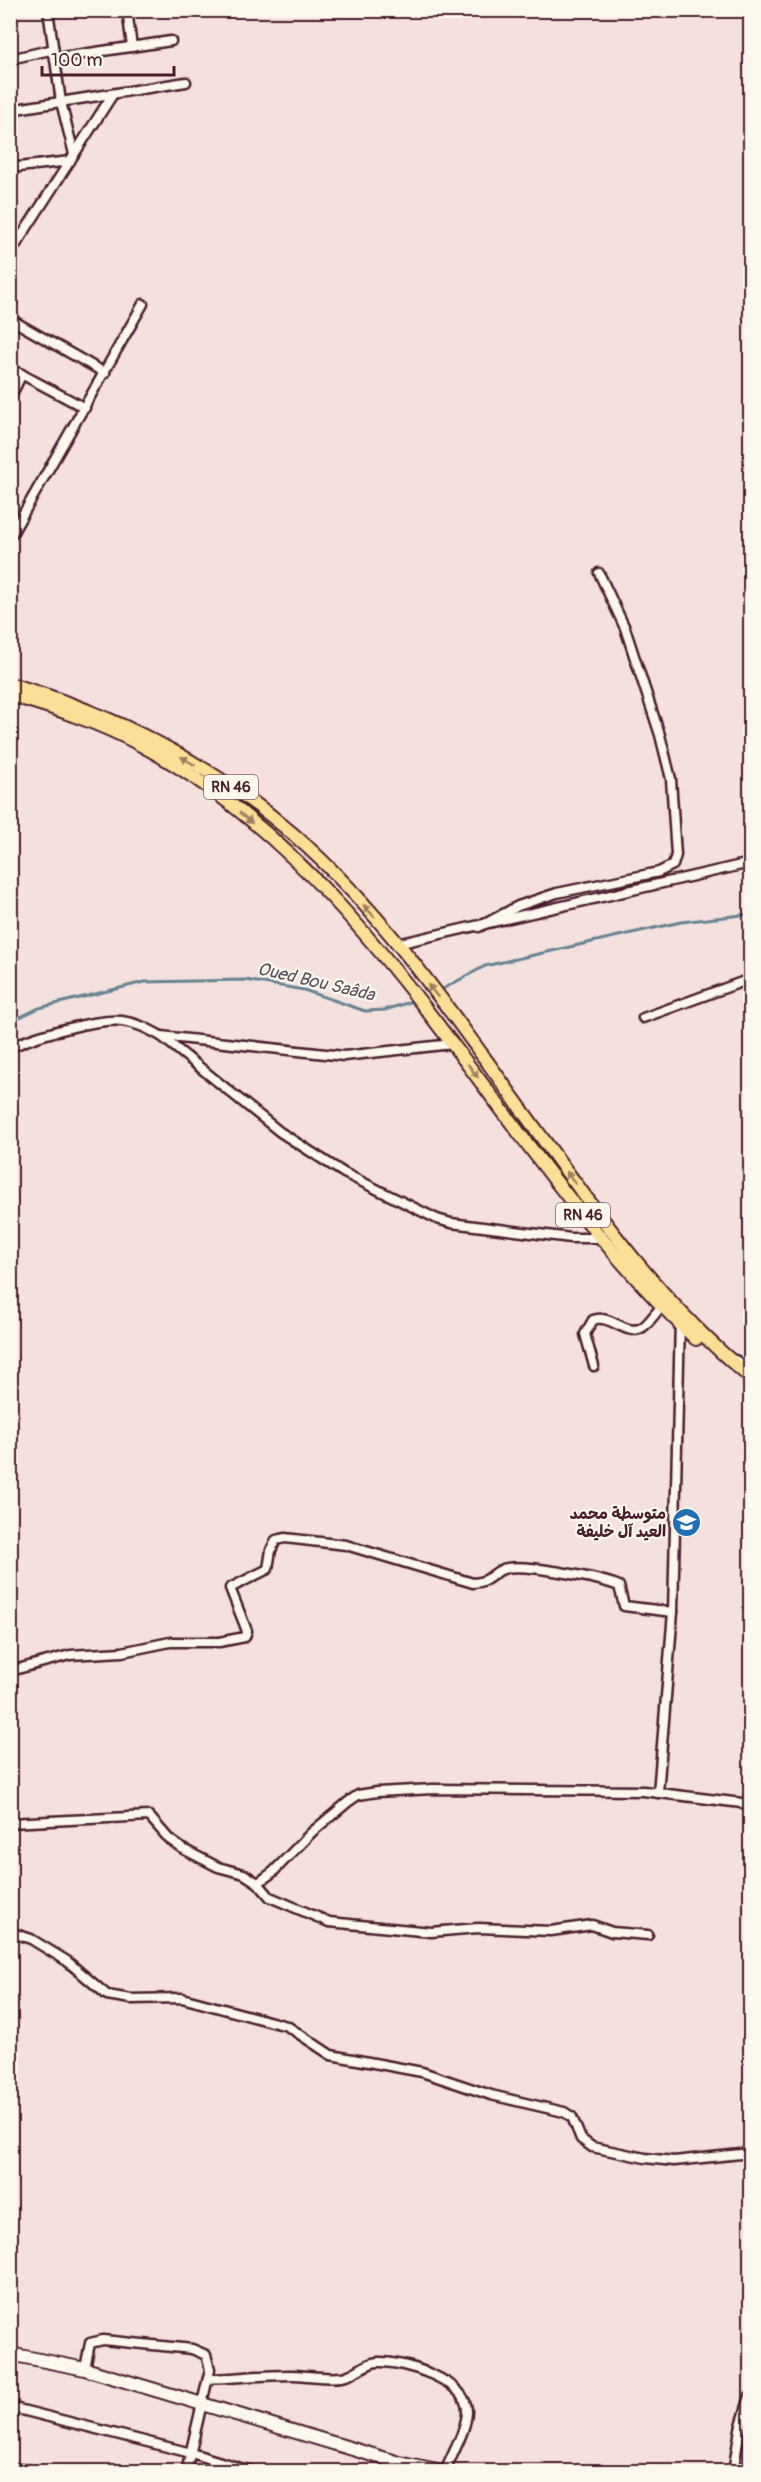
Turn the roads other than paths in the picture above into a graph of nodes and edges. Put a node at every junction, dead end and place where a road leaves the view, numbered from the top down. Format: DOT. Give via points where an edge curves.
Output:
graph roads {
  1 [pos="48,10"];
  2 [pos="127,10"];
  3 [pos="171,41"];
  4 [pos="132,46"];
  5 [pos="55,58"];
  6 [pos="10,59"];
  7 [pos="186,82"];
  8 [pos="113,94"];
  9 [pos="61,102"];
  10 [pos="10,110"];
  11 [pos="72,158"];
  12 [pos="10,168"];
  13 [pos="10,230"];
  14 [pos="21,237"];
  15 [pos="10,254"];
  16 [pos="143,304"];
  17 [pos="10,319"];
  18 [pos="10,368"];
  19 [pos="105,373"];
  20 [pos="22,374"];
  21 [pos="10,398"];
  22 [pos="85,408"];
  23 [pos="10,537"];
  24 [pos="599,573"];
  25 [pos="10,684"];
  26 [pos="10,695"];
  27 [pos="750,862"];
  28 [pos="479,927"];
  29 [pos="397,944"];
  30 [pos="750,979"];
  31 [pos="643,1018"];
  32 [pos="161,1036"];
  33 [pos="452,1044"];
  34 [pos="10,1048"];
  35 [pos="600,1238"];
  36 [pos="662,1306"];
  37 [pos="680,1318"];
  38 [pos="721,1353"];
  39 [pos="594,1366"];
  40 [pos="750,1368"];
  41 [pos="750,1377"];
  42 [pos="750,1386"];
  43 [pos="673,1612"];
  44 [pos="10,1671"];
  45 [pos="658,1792"];
  46 [pos="750,1804"];
  47 [pos="10,1823"];
  48 [pos="258,1883"];
  49 [pos="10,1932"];
  50 [pos="648,1935"];
  51 [pos="750,2153"];
  52 [pos="10,2354"];
  53 [pos="85,2369"];
  54 [pos="208,2379"];
  55 [pos="750,2396"];
  56 [pos="204,2406"];
  57 [pos="10,2407"];
  58 [pos="191,2453"];
  59 [pos="10,2468"];
  60 [pos="401,2468"];
  61 [pos="47,2472"];
  62 [pos="186,2472"];
  63 [pos="254,2472"];
  64 [pos="443,2472"];
  65 [pos="733,2472"];
  1 -- 5 [label="street"];
  2 -- 4 [label="street"];
  3 -- 4 [label="street"];
  4 -- 5 [label="street"];
  5 -- 6 [label="street" via="50,50"];
  5 -- 9 [label="street"];
  7 -- 8 [label="street"];
  8 -- 9 [label="street"];
  8 -- 11 [label="street"];
  9 -- 10 [label="street"];
  9 -- 11 [label="street"];
  11 -- 12 [label="street"];
  11 -- 14 [label="street"];
  13 -- 14 [label="street"];
  14 -- 15 [label="street"];
  16 -- 19 [label="street"];
  17 -- 19 [label="street"];
  18 -- 20 [label="street"];
  19 -- 22 [label="street"];
  20 -- 21 [label="street"];
  20 -- 22 [label="street"];
  22 -- 23 [label="street"];
  24 -- 28 [label="street" via="625,628 660,735 671,779 676,855 673,865 659,872 557,893 518,906"];
  29 -- 25 [label="main road, RN 46, one-way" via="322,861 237,791 108,718 66,700"];
  26 -- 33 [label="main road, RN 46, one-way" via="60,709 141,745 226,801 315,881 397,973"];
  27 -- 28 [label="street"];
  28 -- 29 [label="street"];
  37 -- 29 [label="main road, RN 46, one-way" via="620,1245"];
  30 -- 31 [label="street"];
  32 -- 33 [label="street" via="344,1056"];
  32 -- 34 [label="street" via="140,1025 99,1021"];
  32 -- 35 [label="street" via="280,1132 344,1173 437,1219 571,1238"];
  33 -- 35 [label="main road, RN 46, one-way"];
  35 -- 36 [label="main road, RN 46"];
  36 -- 37 [label="main road, RN 46"];
  36 -- 39 [label="street" via="638,1329 603,1318 593,1320 585,1334"];
  37 -- 38 [label="main road, RN 46"];
  37 -- 42 [label="main road, RN 46"];
  37 -- 43 [label="street"];
  38 -- 40 [label="street"];
  38 -- 41 [label="main road, RN 46"];
  43 -- 44 [label="street" via="624,1606 619,1586 561,1573 509,1567 488,1581 474,1583 345,1545 285,1538 273,1544 268,1569 230,1588 247,1633 245,1637 70,1655"];
  43 -- 45 [label="street"];
  45 -- 46 [label="street"];
  45 -- 48 [label="street" via="433,1789 358,1795"];
  47 -- 48 [label="street" via="149,1816 183,1849"];
  48 -- 50 [label="street" via="270,1898 329,1922 353,1926 416,1932 478,1928 534,1932 592,1925 612,1932"];
  49 -- 51 [label="street" via="67,1961 106,1995 131,1999 182,1998 287,2026 331,2055 422,2072 491,2095 564,2112 572,2117 581,2139 592,2147 674,2161"];
  52 -- 53 [label="main road"];
  53 -- 54 [label="street" via="87,2349 93,2341 157,2344 206,2355"];
  53 -- 56 [label="main road"];
  54 -- 56 [label="street"];
  54 -- 64 [label="street" via="351,2376 377,2362 423,2370 457,2391 467,2411"];
  55 -- 65 [label="street"];
  56 -- 58 [label="street"];
  56 -- 60 [label="main road"];
  57 -- 58 [label="street"];
  58 -- 62 [label="street"];
  58 -- 63 [label="street"];
  59 -- 61 [label="street"];
  60 -- 64 [label="main road"];
}
